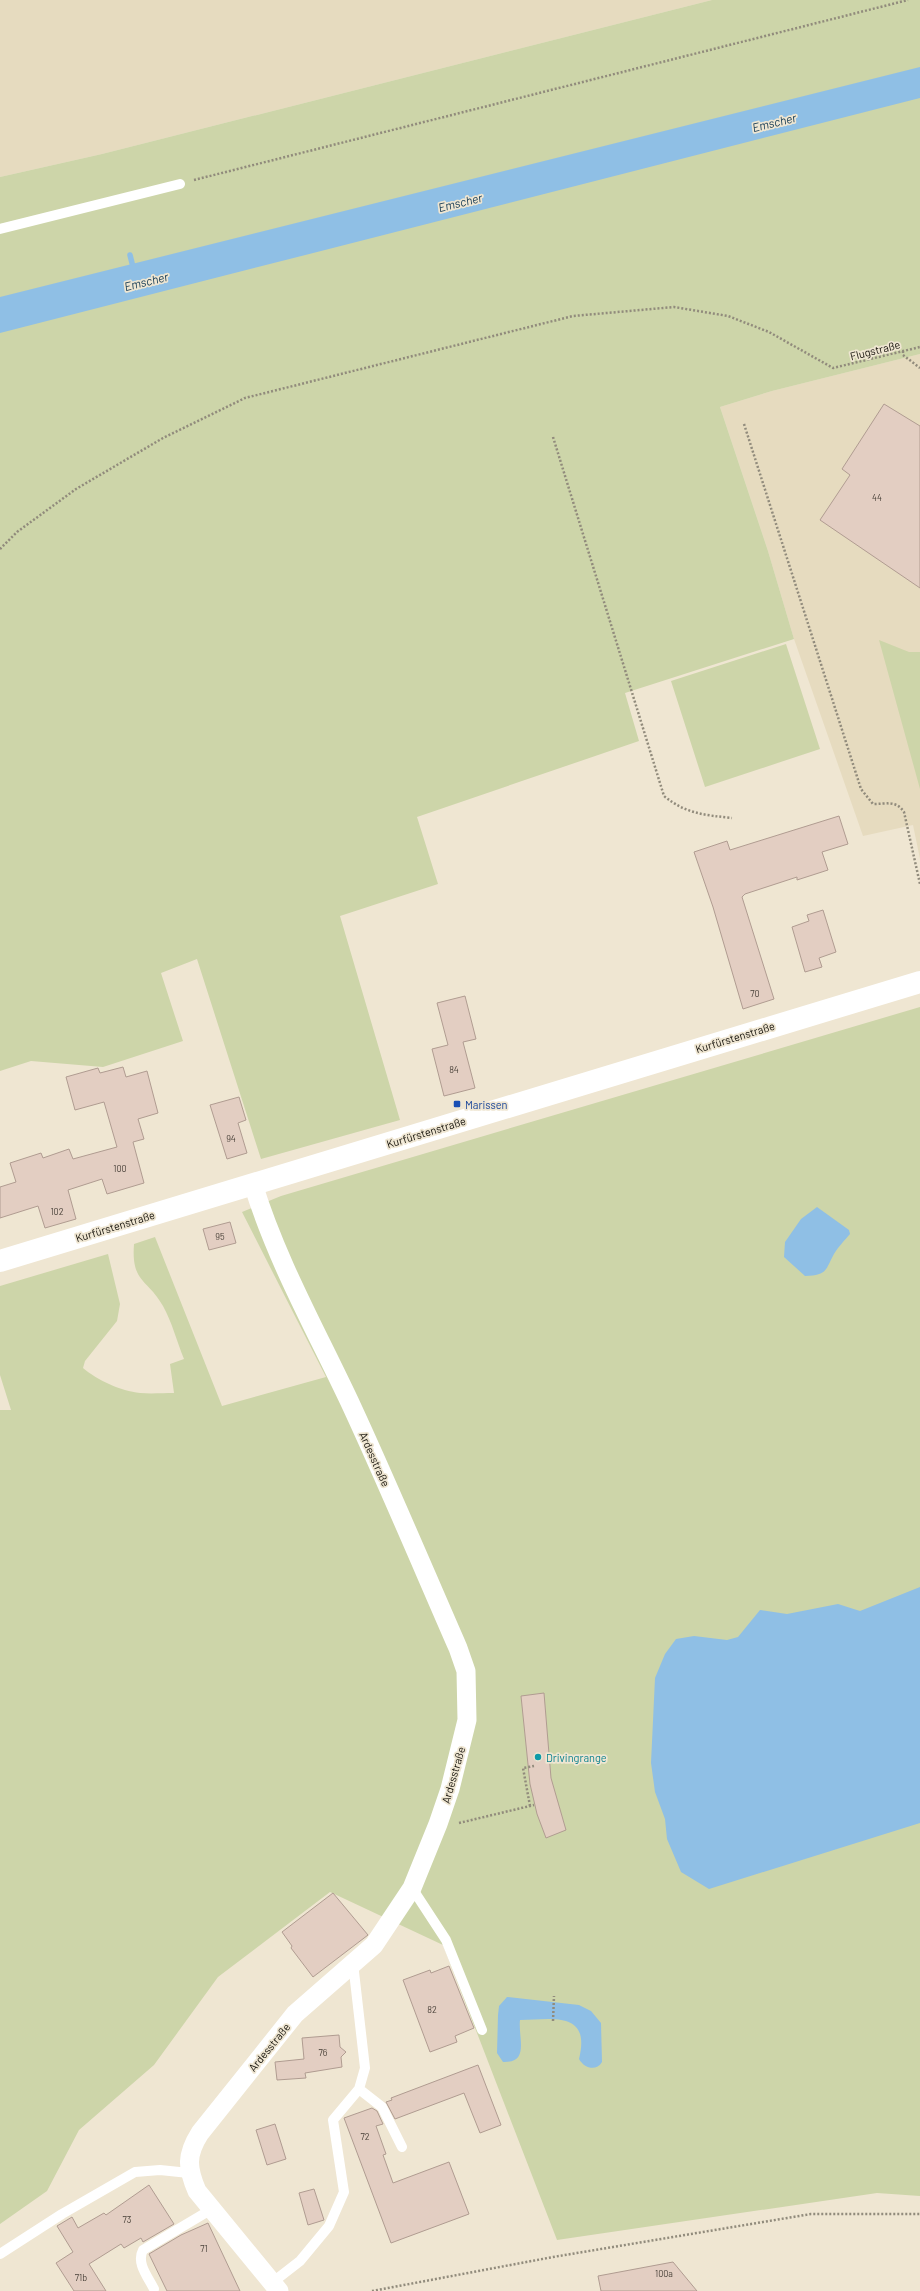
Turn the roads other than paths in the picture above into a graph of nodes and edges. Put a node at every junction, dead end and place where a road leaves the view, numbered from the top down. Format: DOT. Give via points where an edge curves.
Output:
graph roads {
  1 [pos="180,184"];
  2 [pos="0,229"];
  3 [pos="920,982"];
  4 [pos="253,1184"];
  5 [pos="0,1261"];
  6 [pos="412,1888"];
  7 [pos="353,1963"];
  8 [pos="482,2030"];
  9 [pos="359,2089"];
  10 [pos="402,2147"];
  11 [pos="190,2173"];
  12 [pos="212,2209"];
  13 [pos="0,2254"];
  14 [pos="276,2287"];
  15 [pos="154,2289"];
  1 -- 2 [label="lane"];
  3 -- 4 [label="main road, Kurfürstenstraße"];
  4 -- 5 [label="main road, Kurfürstenstraße"];
  4 -- 6 [label="street, Ardesstraße" via="263,1218 279,1255 353,1408 466,1671 467,1720 450,1789"];
  6 -- 7 [label="street, Ardesstraße" via="374,1945"];
  6 -- 8 [label="lane" via="446,1940"];
  7 -- 9 [label="lane" via="366,2068"];
  7 -- 11 [label="street, Ardesstraße" via="295,2014 200,2133 192,2145 189,2158"];
  9 -- 10 [label="lane" via="382,2107"];
  9 -- 14 [label="lane" via="333,2120 344,2192 329,2226"];
  11 -- 12 [label="street, Ardesstraße" via="197,2191"];
  11 -- 13 [label="lane" via="160,2170 134,2172"];
  12 -- 14 [label="street, Ardesstraße"];
  12 -- 15 [label="lane" via="143,2250 140,2262"];
}
